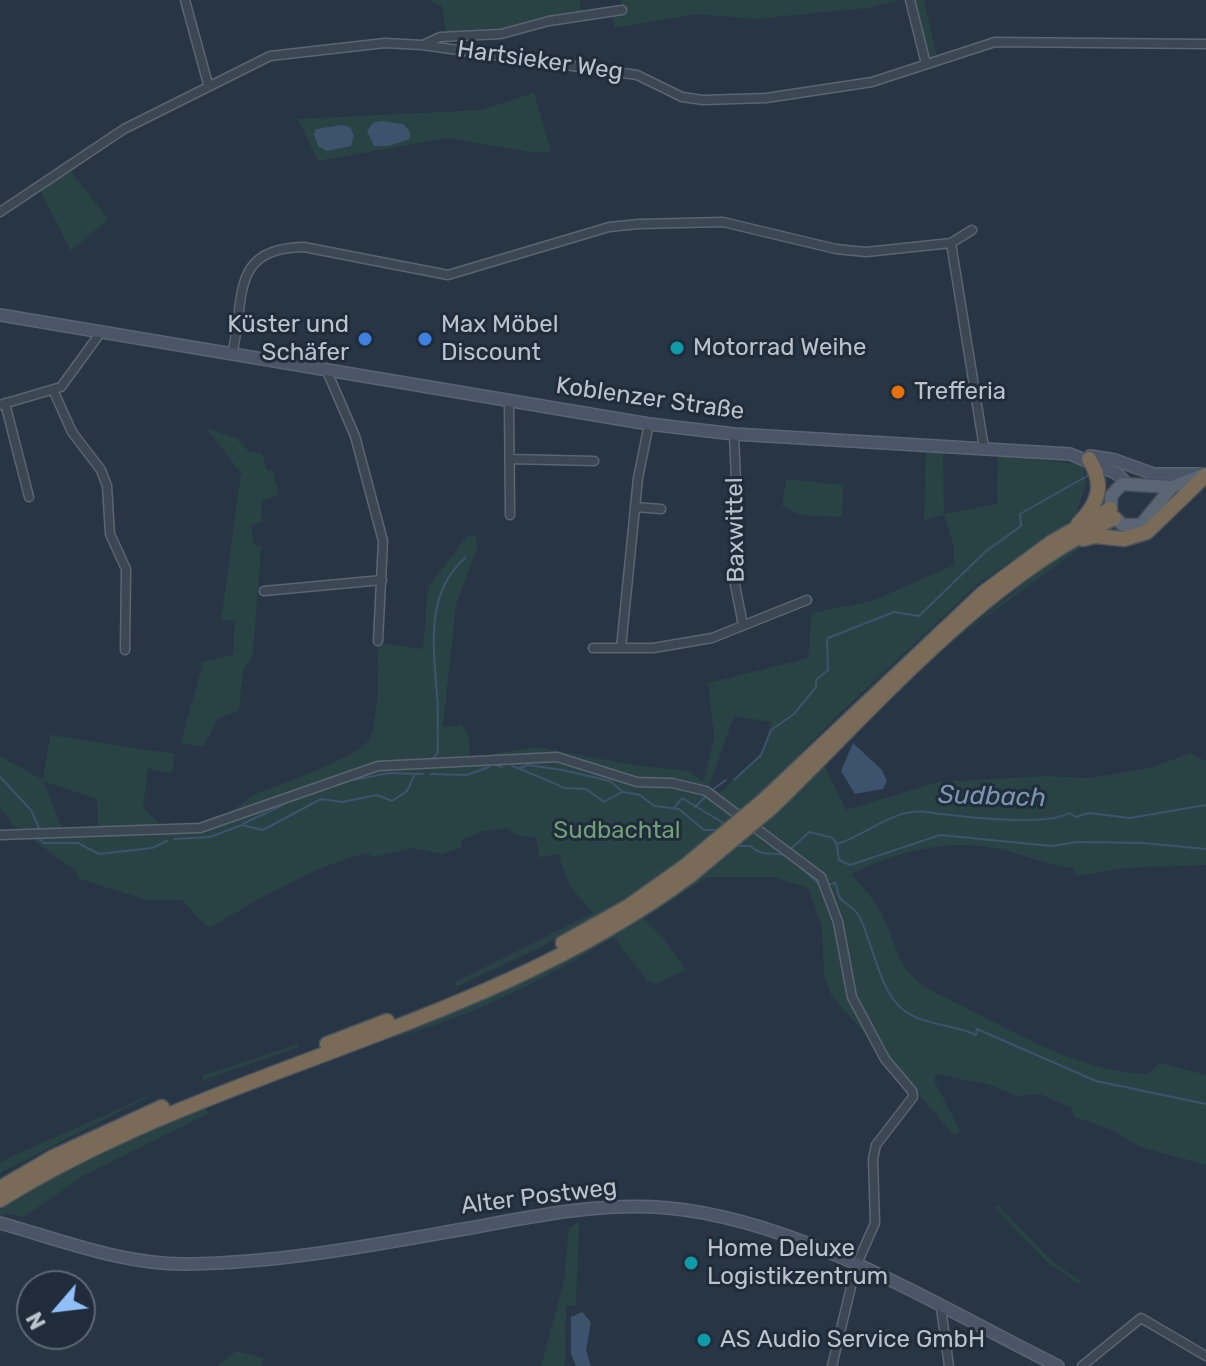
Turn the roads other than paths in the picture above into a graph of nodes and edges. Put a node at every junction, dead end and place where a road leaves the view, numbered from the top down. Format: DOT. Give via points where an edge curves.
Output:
graph roads {
  1 [pos="185,0"];
  2 [pos="910,0"];
  3 [pos="622,10"];
  4 [pos="1206,44"];
  5 [pos="422,45"];
  6 [pos="926,64"];
  7 [pos="208,84"];
  8 [pos="0,212"];
  9 [pos="972,230"];
  10 [pos="951,243"];
  11 [pos="0,315"];
  12 [pos="101,332"];
  13 [pos="232,354"];
  14 [pos="326,369"];
  15 [pos="54,392"];
  16 [pos="509,400"];
  17 [pos="3,404"];
  18 [pos="649,424"];
  19 [pos="734,434"];
  20 [pos="984,448"];
  21 [pos="1086,458"];
  22 [pos="510,459"];
  23 [pos="594,461"];
  24 [pos="1105,468"];
  25 [pos="1206,474"];
  26 [pos="1126,483"];
  27 [pos="1172,487"];
  28 [pos="1147,488"];
  29 [pos="1114,490"];
  30 [pos="29,497"];
  31 [pos="1154,506"];
  32 [pos="635,507"];
  33 [pos="661,509"];
  34 [pos="1112,514"];
  35 [pos="510,515"];
  36 [pos="1072,530"];
  37 [pos="1064,547"];
  38 [pos="382,580"];
  39 [pos="264,591"];
  40 [pos="807,600"];
  41 [pos="743,625"];
  42 [pos="378,641"];
  43 [pos="593,648"];
  44 [pos="621,648"];
  45 [pos="125,650"];
  46 [pos="767,804"];
  47 [pos="0,835"];
  48 [pos="687,871"];
  49 [pos="0,1188"];
  50 [pos="0,1200"];
  51 [pos="0,1223"];
  52 [pos="856,1266"];
  53 [pos="941,1308"];
  54 [pos="1206,1356"];
  55 [pos="832,1366"];
  56 [pos="949,1366"];
  57 [pos="1058,1366"];
  58 [pos="1082,1366"];
  1 -- 7 [label="street"];
  2 -- 6 [label="street"];
  3 -- 5 [label="street" via="501,34 440,37"];
  4 -- 6 [label="street, Hartsieker Weg" via="995,42"];
  5 -- 6 [label="street, Hartsieker Weg" via="637,75 682,97 703,100 766,98 872,82"];
  5 -- 7 [label="street, Hartsieker Weg" via="385,43 270,56"];
  7 -- 8 [label="street, Hartsieker Weg" via="124,129"];
  9 -- 10 [label="street"];
  10 -- 13 [label="street" via="866,252 723,222 690,221 609,227 448,275 284,247 265,254 242,280"];
  10 -- 20 [label="street"];
  11 -- 12 [label="main road, Koblenzer Straße"];
  12 -- 13 [label="main road, Koblenzer Straße"];
  12 -- 15 [label="street"];
  13 -- 14 [label="main road, Koblenzer Straße"];
  14 -- 16 [label="main road, Koblenzer Straße"];
  14 -- 38 [label="street" via="355,436 383,541"];
  15 -- 17 [label="street"];
  15 -- 45 [label="street" via="107,486 110,534 126,569"];
  16 -- 18 [label="main road, Koblenzer Straße"];
  16 -- 22 [label="street"];
  17 -- 30 [label="street"];
  18 -- 19 [label="main road, Koblenzer Straße"];
  18 -- 32 [label="street"];
  19 -- 20 [label="main road, Koblenzer Straße"];
  19 -- 41 [label="street, Baxwittel" via="735,585"];
  20 -- 21 [label="main road, Koblenzer Straße"];
  21 -- 24 [label="main road, Koblenzer Straße"];
  21 -- 25 [label="main road" via="1103,457 1154,474"];
  21 -- 36 [label="highway" via="1100,482 1099,493"];
  22 -- 23 [label="street"];
  22 -- 35 [label="street"];
  24 -- 26 [label="main road, Koblenzer Straße"];
  24 -- 29 [label="main road"];
  25 -- 27 [label="main road, Koblenzer Straße"];
  25 -- 37 [label="highway" via="1147,532 1124,539 1095,536"];
  26 -- 28 [label="main road, Koblenzer Straße"];
  26 -- 29 [label="main road"];
  27 -- 28 [label="main road, Koblenzer Straße"];
  27 -- 31 [label="main road, Koblenzer Straße"];
  28 -- 31 [label="main road"];
  29 -- 34 [label="main road"];
  31 -- 34 [label="main road, Koblenzer Straße" via="1150,517 1135,527 1123,525"];
  32 -- 33 [label="street"];
  32 -- 44 [label="street"];
  34 -- 36 [label="highway"];
  34 -- 37 [label="highway"];
  36 -- 46 [label="highway" via="1021,563 939,630"];
  37 -- 46 [label="highway" via="946,638"];
  38 -- 39 [label="street"];
  38 -- 42 [label="street"];
  40 -- 41 [label="street"];
  41 -- 44 [label="street" via="712,638"];
  43 -- 44 [label="street"];
  46 -- 48 [label="highway, bridge"];
  47 -- 52 [label="street" via="200,828 378,766 540,756 577,761 637,782 706,791 821,877 838,922 852,997 885,1059 912,1091 913,1097 876,1145 875,1223"];
  48 -- 49 [label="highway" via="493,978 159,1108"];
  48 -- 50 [label="highway" via="601,934 497,986 164,1117"];
  51 -- 52 [label="main road, Alter Postweg" via="94,1251 187,1264 380,1244 574,1211 658,1207 720,1216 776,1232"];
  52 -- 53 [label="main road, Alter Postweg"];
  52 -- 55 [label="street"];
  53 -- 56 [label="street"];
  53 -- 57 [label="main road, Alter Postweg"];
  54 -- 58 [label="street" via="1141,1318"];
}
